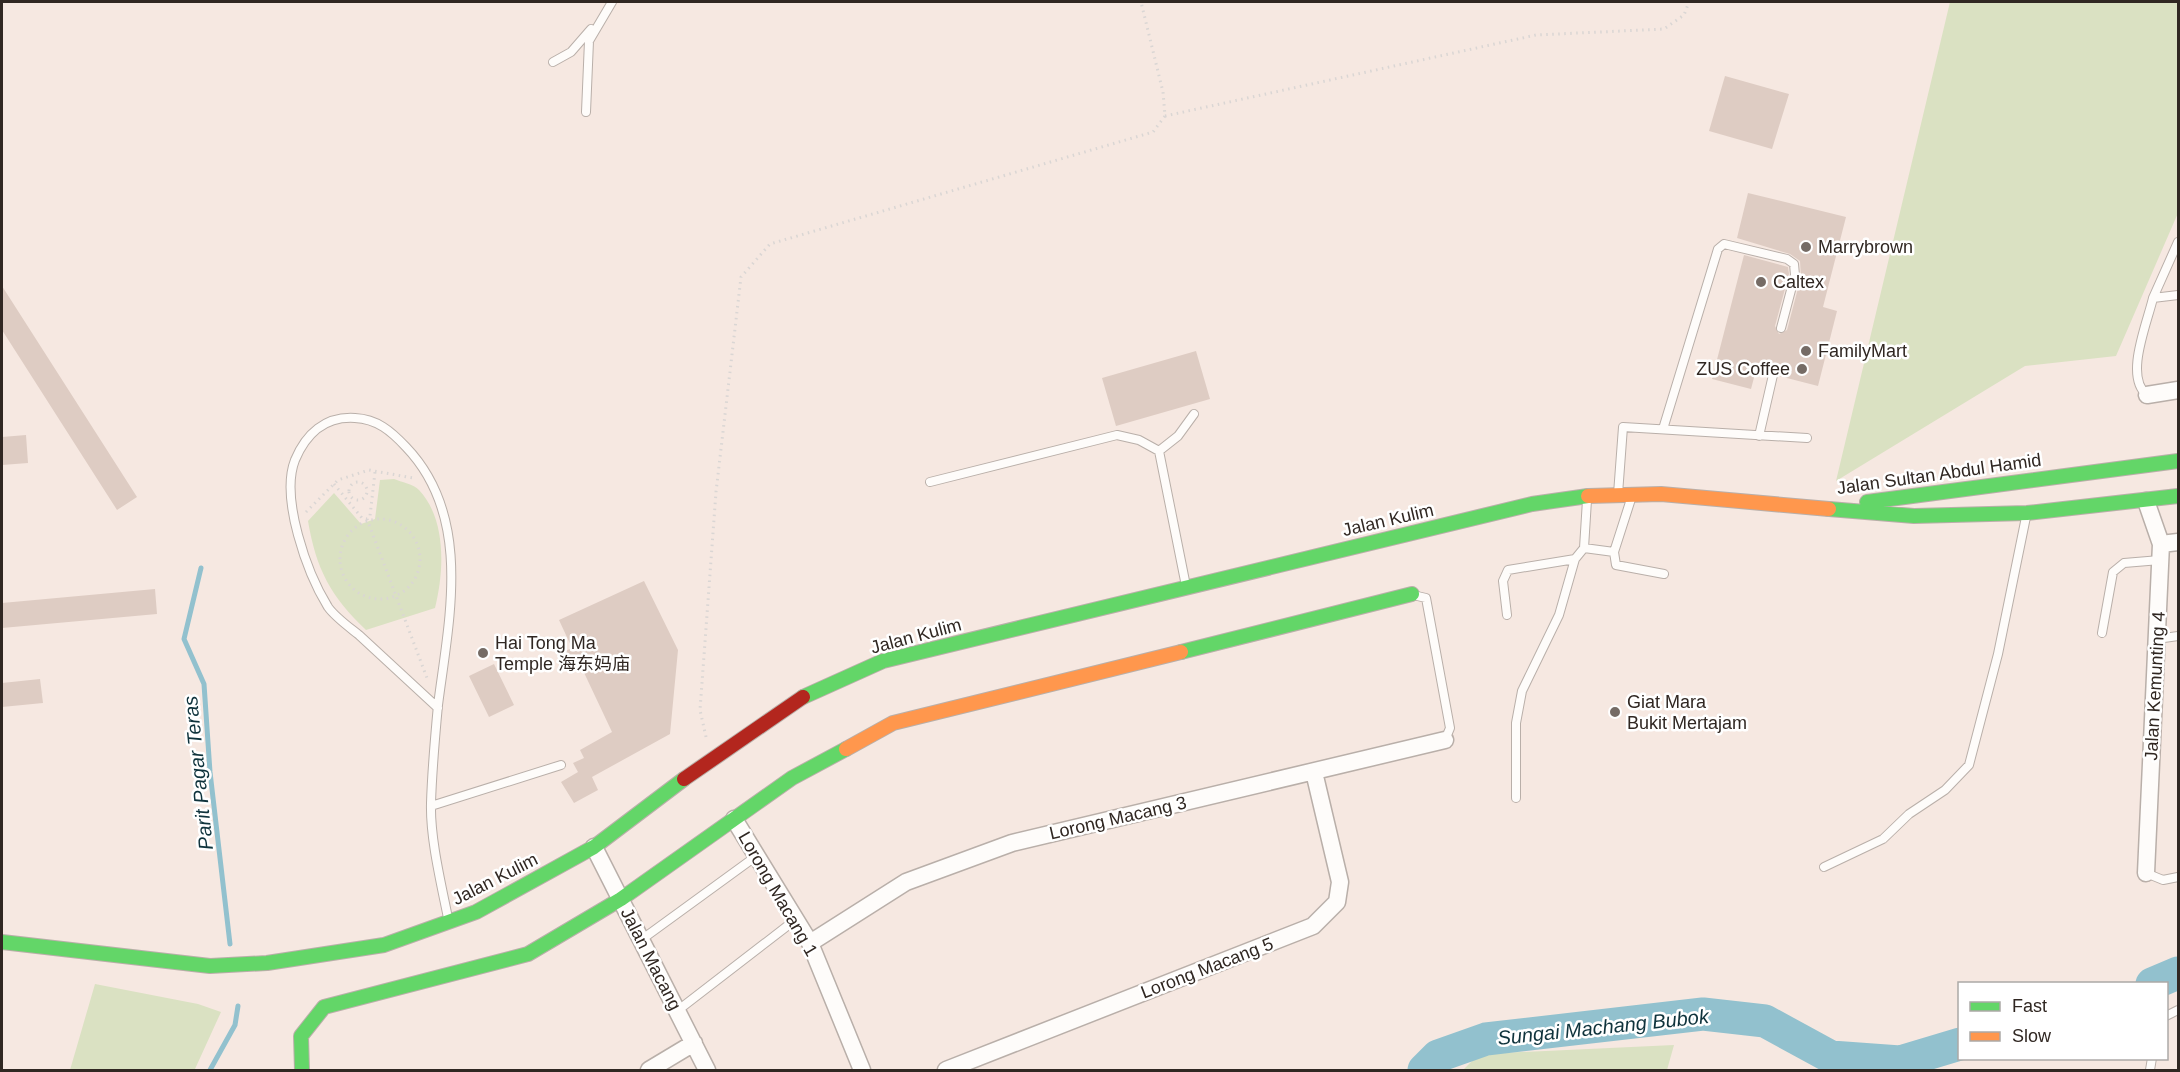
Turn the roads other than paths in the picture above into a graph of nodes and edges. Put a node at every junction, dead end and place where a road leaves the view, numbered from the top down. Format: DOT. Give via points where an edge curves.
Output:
graph roads {
  1 [pos="612,2"];
  2 [pos="598,21"];
  3 [pos="553,62"];
  4 [pos="586,112"];
  5 [pos="2178,242"];
  6 [pos="2178,295"];
  7 [pos="2153,298"];
  8 [pos="1781,328"];
  9 [pos="1773,375"];
  10 [pos="2178,390"];
  11 [pos="2147,395"];
  12 [pos="1194,414"];
  13 [pos="1663,429"];
  14 [pos="1759,436"];
  15 [pos="1807,438"];
  16 [pos="1159,452"];
  17 [pos="2178,461"];
  18 [pos="930,482"];
  19 [pos="1632,493"];
  20 [pos="1618,494"];
  21 [pos="1587,496"];
  22 [pos="2178,496"];
  23 [pos="2146,501"];
  24 [pos="1830,507"];
  25 [pos="2027,513"];
  26 [pos="2178,542"];
  27 [pos="1584,548"];
  28 [pos="1614,552"];
  29 [pos="2161,552"];
  30 [pos="1575,559"];
  31 [pos="1664,574"];
  32 [pos="1186,586"];
  33 [pos="1412,594"];
  34 [pos="1507,615"];
  35 [pos="2102,633"];
  36 [pos="2178,636"];
  37 [pos="2157,639"];
  38 [pos="438,708"];
  39 [pos="1445,740"];
  40 [pos="561,765"];
  41 [pos="1314,772"];
  42 [pos="1516,798"];
  43 [pos="431,806"];
  44 [pos="734,819"];
  45 [pos="594,847"];
  46 [pos="755,857"];
  47 [pos="1824,867"];
  48 [pos="2146,873"];
  49 [pos="2178,877"];
  50 [pos="621,899"];
  51 [pos="795,920"];
  52 [pos="449,921"];
  53 [pos="641,940"];
  54 [pos="2,942"];
  55 [pos="810,943"];
  56 [pos="677,1011"];
  57 [pos="694,1044"];
  58 [pos="302,1071"];
  59 [pos="649,1071"];
  60 [pos="707,1071"];
  61 [pos="862,1071"];
  62 [pos="946,1071"];
  1 -- 2 [label="lane"];
  2 -- 3 [label="lane" via="570,52"];
  2 -- 4 [label="lane" via="589,41"];
  5 -- 7 [label="lane"];
  6 -- 7 [label="lane"];
  7 -- 11 [label="lane" via="2134,373 2139,389"];
  8 -- 13 [label="lane" via="1795,275 1794,264 1724,244 1718,249"];
  9 -- 14 [label="lane"];
  10 -- 11 [label="street"];
  12 -- 16 [label="lane" via="1178,436"];
  13 -- 14 [label="lane"];
  13 -- 20 [label="lane" via="1623,427"];
  14 -- 15 [label="lane"];
  16 -- 18 [label="lane" via="1138,440 1117,435"];
  16 -- 32 [label="lane"];
  17 -- 24 [label="main road, Jalan Sultan Abdul Hamid"];
  19 -- 20 [label="main road, Jalan Kulim"];
  19 -- 24 [label="main road, Jalan Kulim"];
  19 -- 28 [label="lane"];
  20 -- 21 [label="main road, Jalan Kulim"];
  21 -- 27 [label="lane"];
  21 -- 32 [label="main road, Jalan Kulim" via="1532,504"];
  22 -- 23 [label="main road, Jalan Sultan Abdul Hamid"];
  23 -- 25 [label="main road, Jalan Sultan Abdul Hamid"];
  23 -- 29 [label="street, Jalan Kemunting 4"];
  24 -- 25 [label="main road, Jalan Sultan Abdul Hamid" via="1914,516"];
  25 -- 47 [label="lane" via="1998,654 1969,765 1945,790 1909,814 1883,838"];
  26 -- 29 [label="street"];
  27 -- 28 [label="lane"];
  27 -- 30 [label="lane"];
  28 -- 31 [label="lane" via="1616,565"];
  29 -- 35 [label="lane" via="2124,563 2113,572"];
  29 -- 37 [label="street, Jalan Kemunting 4"];
  30 -- 34 [label="lane" via="1508,570 1503,581"];
  30 -- 42 [label="lane" via="1559,615 1522,691 1516,723"];
  32 -- 45 [label="main road, Jalan Kulim" via="883,661 802,697"];
  33 -- 39 [label="lane" via="1426,598 1450,728"];
  33 -- 44 [label="main road" via="893,723 792,778"];
  36 -- 37 [label="lane"];
  37 -- 48 [label="street, Jalan Kemunting 4"];
  38 -- 38 [label="lane" via="329,608 299,542 289,485 307,438 324,422 370,419 392,433 413,454 437,495 450,540 451,611"];
  38 -- 43 [label="lane"];
  39 -- 41 [label="street, Lorong Macang 3"];
  40 -- 43 [label="lane"];
  41 -- 55 [label="street, Lorong Macang 3" via="1012,843 906,882"];
  41 -- 62 [label="street, Lorong Macang 5" via="1340,882 1337,902 1313,926"];
  43 -- 52 [label="lane"];
  44 -- 46 [label="street, Lorong Macang 1"];
  44 -- 50 [label="main road"];
  45 -- 50 [label="street, Jalan Macang"];
  45 -- 52 [label="main road, Jalan Kulim" via="476,912"];
  46 -- 51 [label="street, Lorong Macang 1"];
  46 -- 53 [label="lane"];
  48 -- 49 [label="lane" via="2163,880"];
  50 -- 53 [label="street, Jalan Macang"];
  50 -- 58 [label="main road" via="528,954 324,1007 301,1036"];
  51 -- 55 [label="street, Lorong Macang 1"];
  51 -- 56 [label="lane"];
  52 -- 54 [label="main road, Jalan Kulim" via="384,945 267,963 210,966"];
  53 -- 56 [label="street, Jalan Macang"];
  55 -- 61 [label="street, Lorong Macang 1"];
  56 -- 57 [label="street, Jalan Macang"];
  57 -- 59 [label="street"];
  57 -- 60 [label="street, Jalan Macang"];
}
